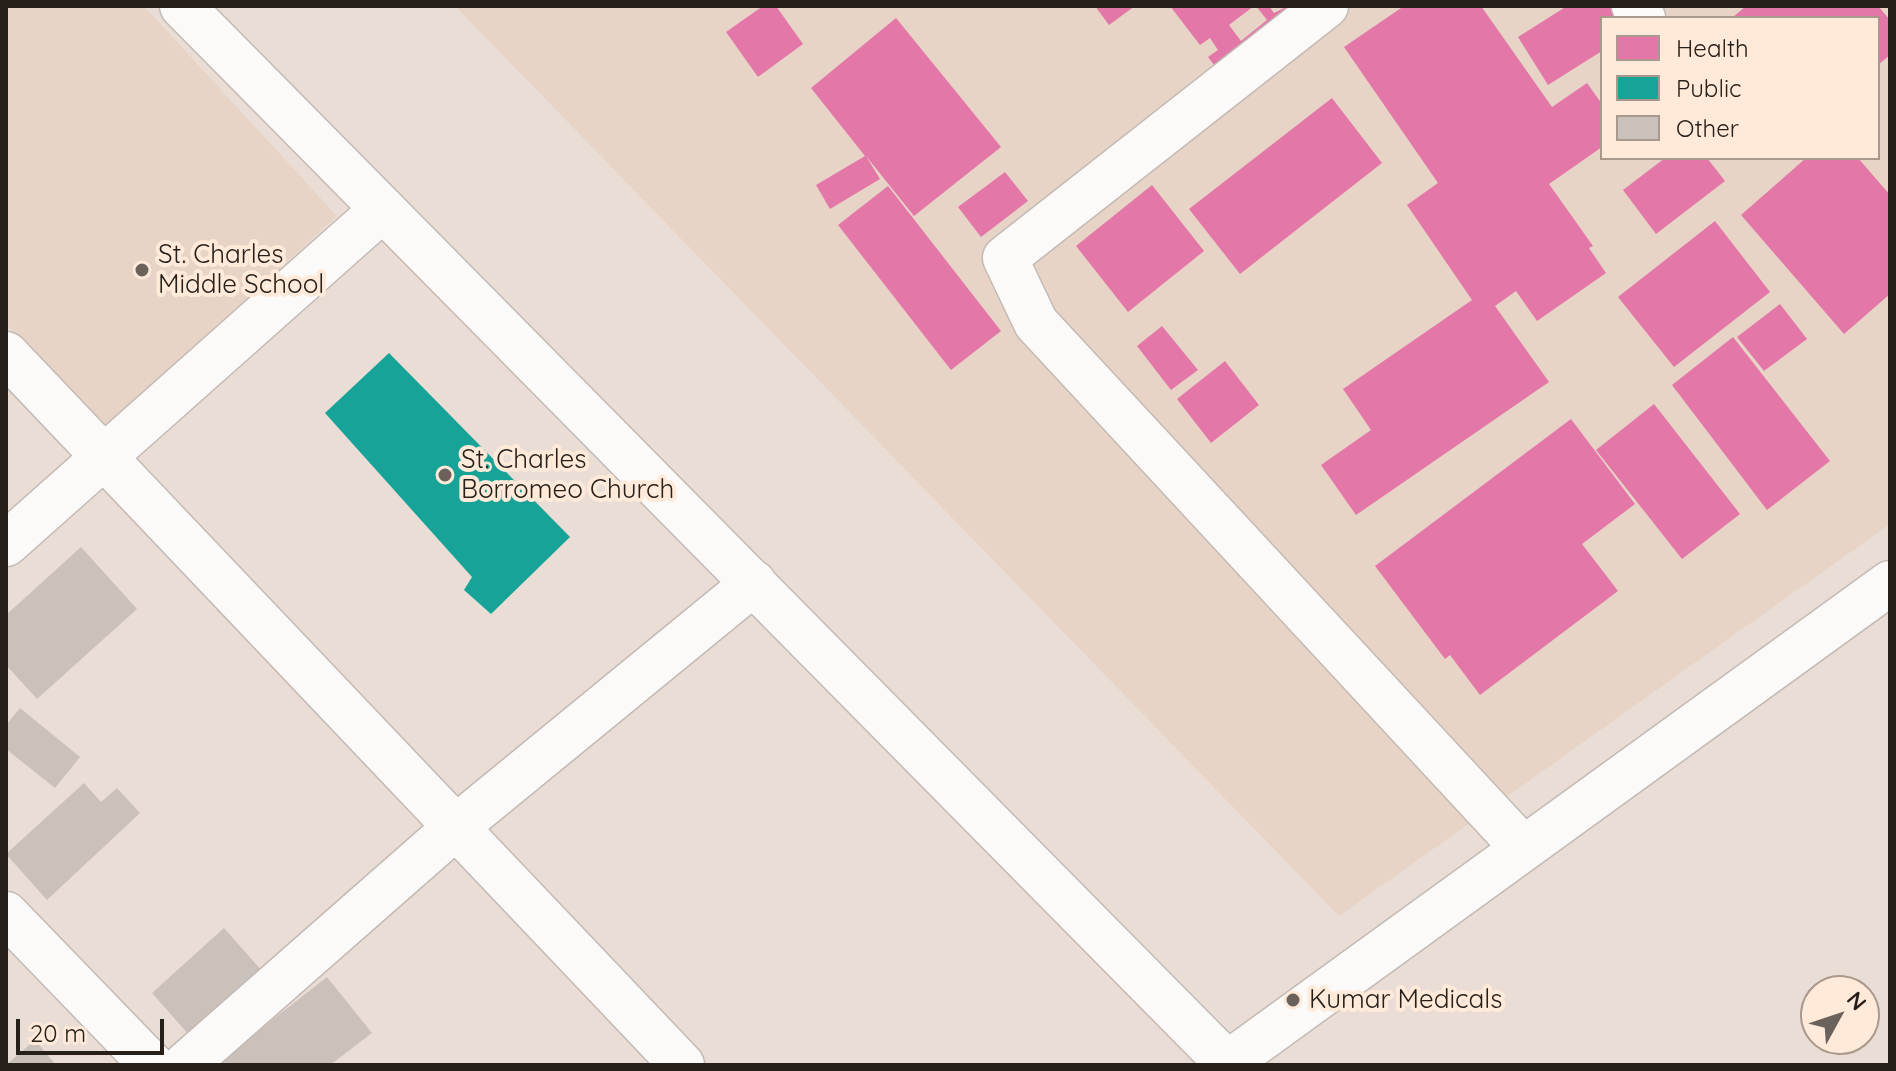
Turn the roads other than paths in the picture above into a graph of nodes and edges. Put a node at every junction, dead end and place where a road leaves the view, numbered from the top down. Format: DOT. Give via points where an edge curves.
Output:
graph roads {
  1 [pos="182,6"];
  2 [pos="1326,6"];
  3 [pos="383,209"];
  4 [pos="6,354"];
  5 [pos="103,456"];
  6 [pos="6,544"];
  7 [pos="754,583"];
  8 [pos="1890,583"];
  9 [pos="456,827"];
  10 [pos="1523,848"];
  11 [pos="6,914"];
  12 [pos="1227,1064"];
  13 [pos="152,1065"];
  14 [pos="185,1065"];
  15 [pos="682,1065"];
  1 -- 3 [label="street"];
  2 -- 10 [label="street" via="1005,258 1036,323"];
  3 -- 5 [label="street"];
  3 -- 7 [label="street"];
  4 -- 5 [label="street"];
  5 -- 6 [label="street"];
  5 -- 9 [label="street"];
  7 -- 9 [label="street"];
  7 -- 12 [label="street"];
  8 -- 10 [label="street"];
  9 -- 14 [label="street"];
  9 -- 15 [label="street"];
  10 -- 12 [label="street"];
  11 -- 13 [label="street"];
}
